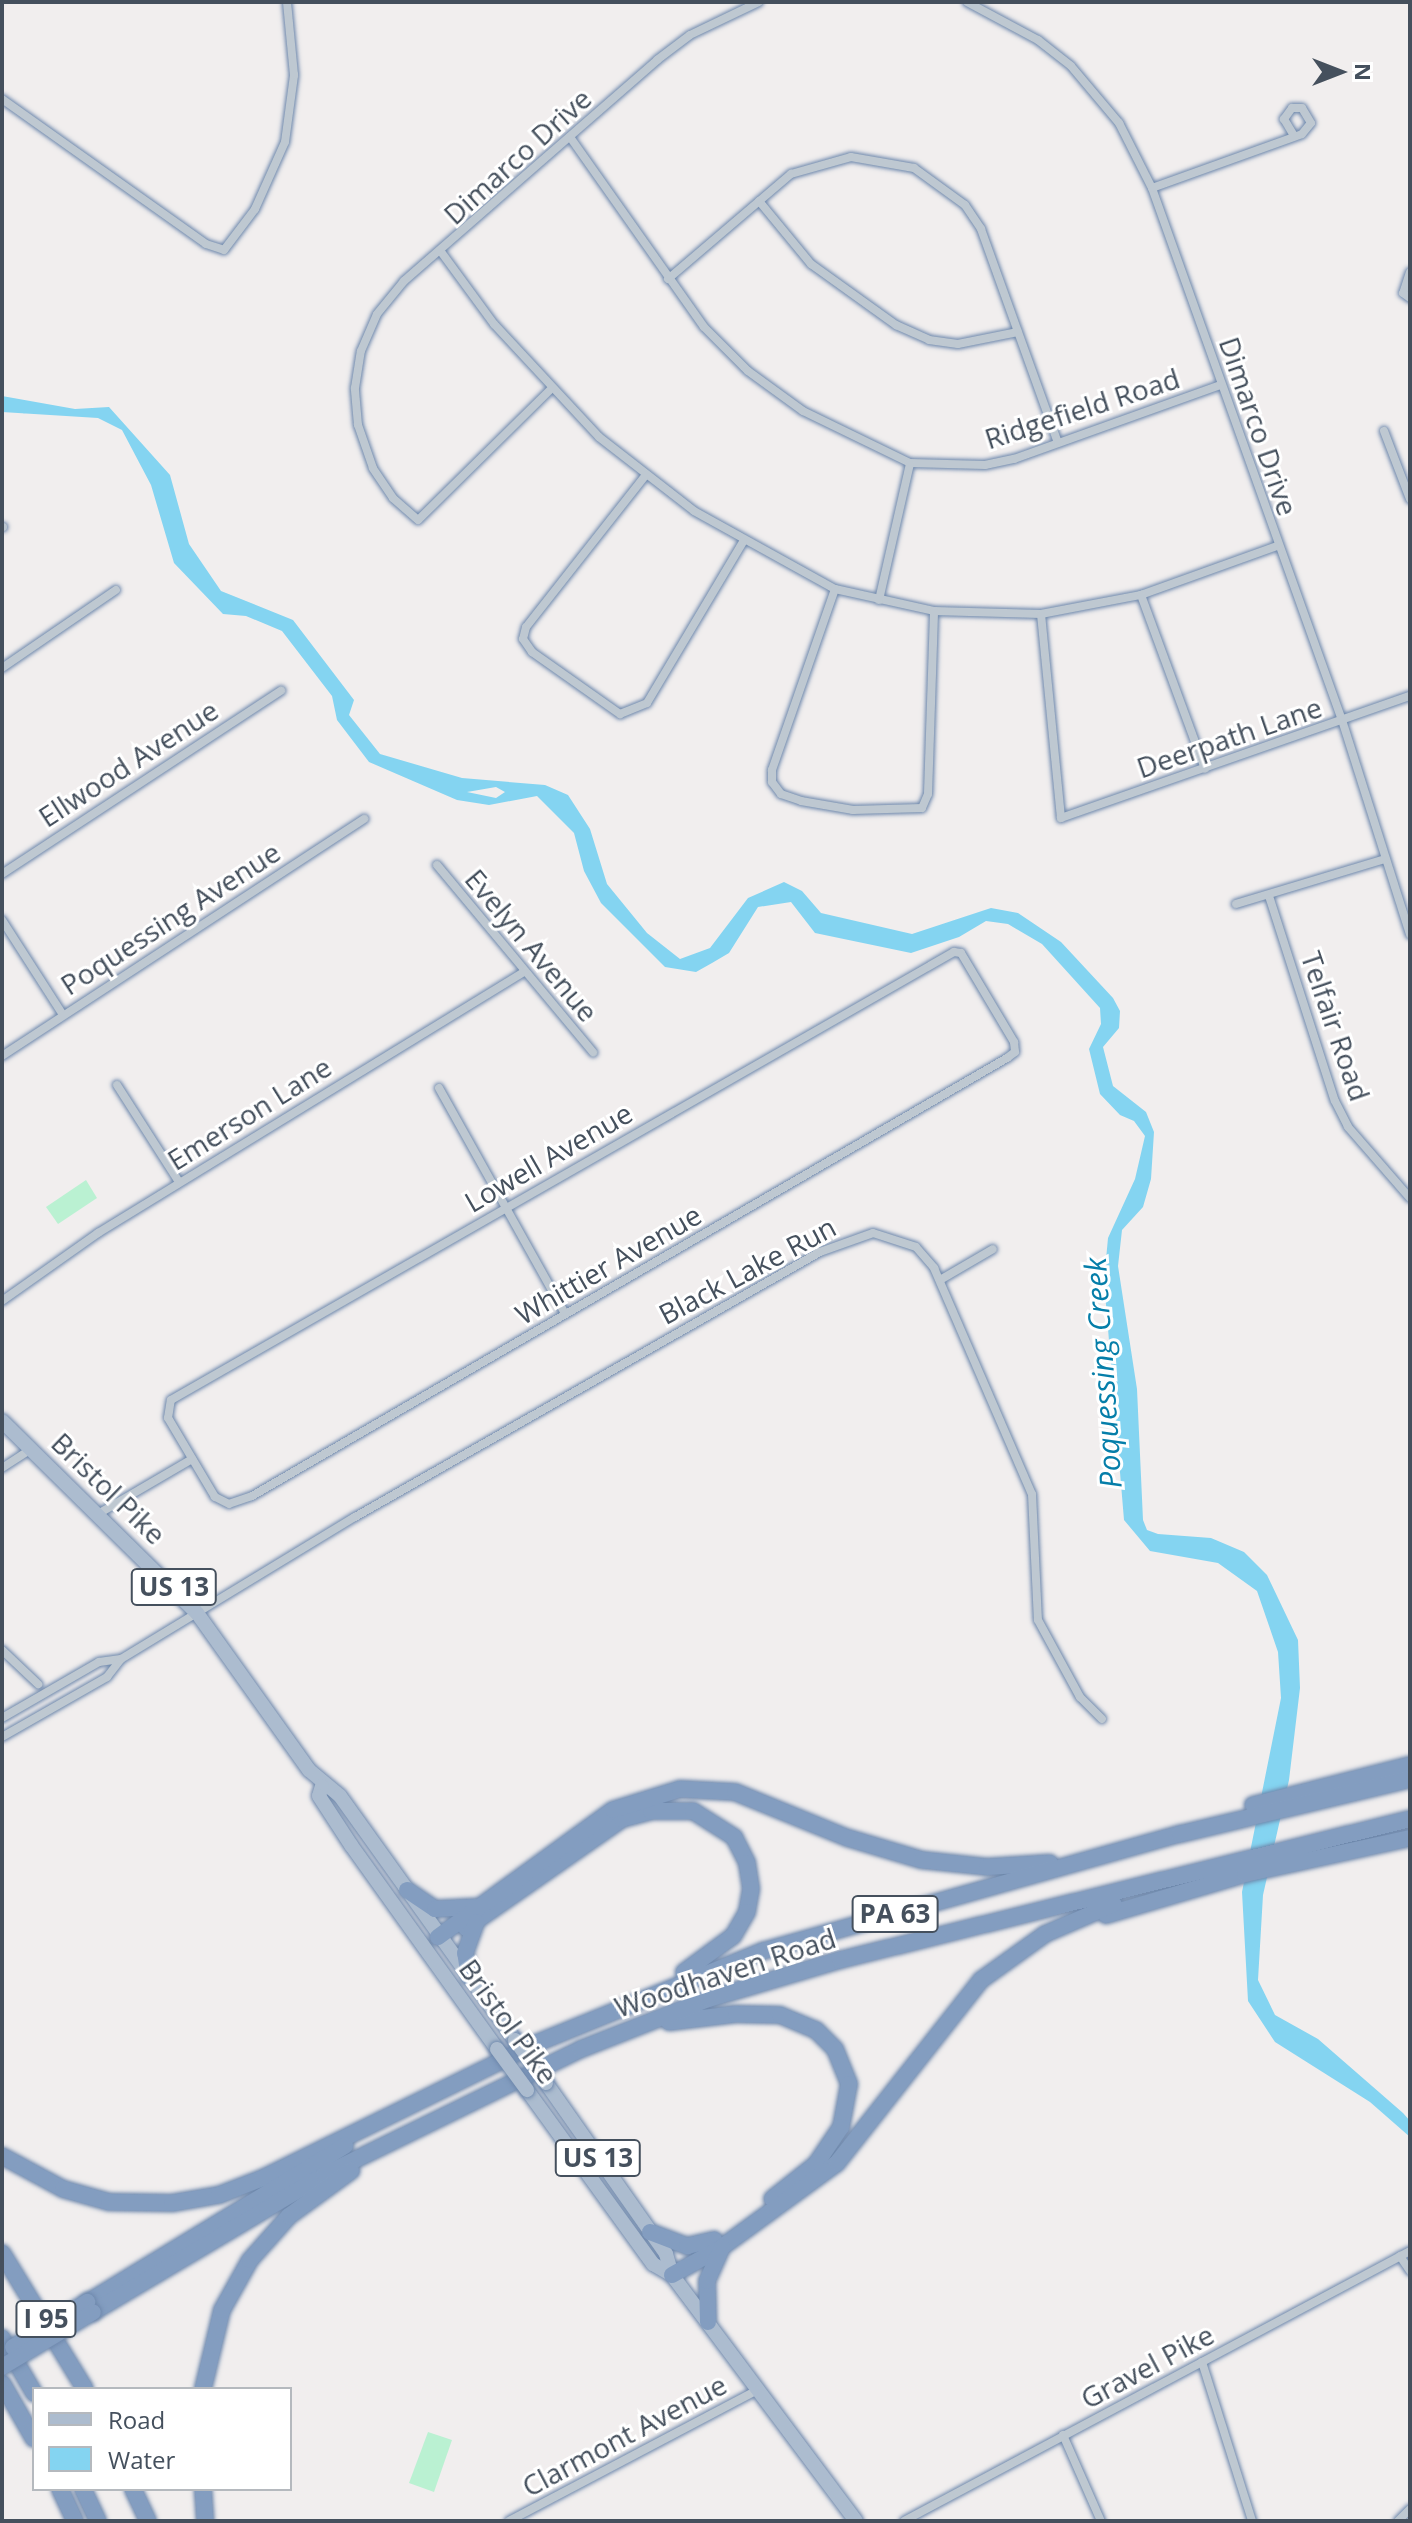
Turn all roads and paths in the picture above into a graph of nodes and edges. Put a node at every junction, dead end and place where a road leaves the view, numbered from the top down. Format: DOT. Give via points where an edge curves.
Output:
graph roads {
  1 [pos="287,2"];
  2 [pos="759,2"];
  3 [pos="973,3"];
  4 [pos="2,99"];
  5 [pos="1293,134"];
  6 [pos="570,137"];
  7 [pos="1152,188"];
  8 [pos="759,201"];
  9 [pos="442,253"];
  10 [pos="1410,272"];
  11 [pos="668,279"];
  12 [pos="1410,298"];
  13 [pos="1018,332"];
  14 [pos="1221,385"];
  15 [pos="550,390"];
  16 [pos="1384,431"];
  17 [pos="1058,443"];
  18 [pos="910,463"];
  19 [pos="645,476"];
  20 [pos="1410,499"];
  21 [pos="743,542"];
  22 [pos="1277,546"];
  23 [pos="835,589"];
  24 [pos="116,590"];
  25 [pos="1141,595"];
  26 [pos="879,600"];
  27 [pos="934,611"];
  28 [pos="1041,614"];
  29 [pos="2,668"];
  30 [pos="281,691"];
  31 [pos="1410,696"];
  32 [pos="1342,720"];
  33 [pos="1205,769"];
  34 [pos="364,819"];
  35 [pos="1385,859"];
  36 [pos="437,865"];
  37 [pos="2,874"];
  38 [pos="1269,896"];
  39 [pos="1236,904"];
  40 [pos="2,920"];
  41 [pos="1410,935"];
  42 [pos="524,972"];
  43 [pos="63,1015"];
  44 [pos="593,1052"];
  45 [pos="2,1056"];
  46 [pos="1007,1058"];
  47 [pos="117,1085"];
  48 [pos="439,1088"];
  49 [pos="179,1182"];
  50 [pos="1410,1198"];
  51 [pos="505,1207"];
  52 [pos="993,1249"];
  53 [pos="940,1280"];
  54 [pos="2,1301"];
  55 [pos="565,1313"];
  56 [pos="2,1421"];
  57 [pos="31,1449"];
  58 [pos="192,1459"];
  59 [pos="2,1468"];
  60 [pos="98,1514"];
  61 [pos="197,1613"];
  62 [pos="2,1650"];
  63 [pos="121,1659"];
  64 [pos="38,1684"];
  65 [pos="2,1718"];
  66 [pos="1102,1719"];
  67 [pos="2,1737"];
  68 [pos="1410,1765"];
  69 [pos="1410,1779"];
  70 [pos="322,1786"];
  71 [pos="1290,1801"];
  72 [pos="1252,1811"];
  73 [pos="1410,1819"];
  74 [pos="1180,1834"];
  75 [pos="1410,1838"];
  76 [pos="1279,1859"];
  77 [pos="922,1860"];
  78 [pos="1244,1868"];
  79 [pos="1191,1876"];
  80 [pos="407,1890"];
  81 [pos="477,1913"];
  82 [pos="436,1944"];
  83 [pos="469,1977"];
  84 [pos="615,2010"];
  85 [pos="940,2026"];
  86 [pos="625,2031"];
  87 [pos="457,2080"];
  88 [pos="399,2140"];
  89 [pos="2,2156"];
  90 [pos="650,2232"];
  91 [pos="718,2244"];
  92 [pos="1410,2251"];
  93 [pos="2,2253"];
  94 [pos="1400,2256"];
  95 [pos="1410,2271"];
  96 [pos="672,2275"];
  97 [pos="90,2307"];
  98 [pos="708,2322"];
  99 [pos="2,2338"];
  100 [pos="2,2354"];
  101 [pos="1202,2362"];
  102 [pos="2,2367"];
  103 [pos="2,2383"];
  104 [pos="84,2387"];
  105 [pos="203,2387"];
  106 [pos="759,2389"];
  107 [pos="32,2390"];
  108 [pos="1063,2435"];
  109 [pos="32,2436"];
  110 [pos="61,2491"];
  111 [pos="84,2491"];
  112 [pos="134,2491"];
  113 [pos="203,2491"];
  114 [pos="1410,2509"];
  115 [pos="73,2521"];
  116 [pos="98,2521"];
  117 [pos="148,2521"];
  118 [pos="205,2521"];
  119 [pos="509,2521"];
  120 [pos="856,2521"];
  121 [pos="904,2521"];
  122 [pos="1101,2521"];
  123 [pos="1252,2521"];
  124 [pos="1398,2521"];
  1 -- 4 [label="street" via="294,75 285,142 255,209 224,250 206,244"];
  2 -- 6 [label="street, Dimarco Drive" via="690,35"];
  3 -- 7 [label="street, Dimarco Drive" via="1038,40 1071,66 1119,123"];
  5 -- 7 [label="street"];
  6 -- 9 [label="street, Dimarco Drive"];
  6 -- 11 [label="street, Ridgefield Road"];
  7 -- 14 [label="street, Dimarco Drive"];
  8 -- 11 [label="street"];
  8 -- 13 [label="street" via="811,264 896,325 929,340 958,344"];
  8 -- 13 [label="street" via="791,174 823,162 881,159 914,168 965,205 981,229"];
  9 -- 15 [label="street"];
  9 -- 15 [label="street, Dimarco Drive" via="404,281 377,314 361,351 355,385 358,425 373,468 393,498 418,520"];
  10 -- 12 [label="street" via="1403,293"];
  11 -- 18 [label="street, Ridgefield Road" via="704,327 748,371 803,411"];
  13 -- 17 [label="street"];
  14 -- 17 [label="street, Ridgefield Road"];
  14 -- 22 [label="street, Dimarco Drive"];
  15 -- 19 [label="street"];
  16 -- 20 [label="street"];
  17 -- 18 [label="street, Ridgefield Road" via="985,465"];
  18 -- 26 [label="street"];
  19 -- 21 [label="street"];
  19 -- 21 [label="street" via="532,619 523,639 532,652 620,714 647,703"];
  21 -- 23 [label="street"];
  22 -- 25 [label="street"];
  22 -- 32 [label="street, Dimarco Drive"];
  23 -- 26 [label="street"];
  23 -- 27 [label="street" via="772,782 781,794 801,801 853,810 917,809 928,794"];
  24 -- 29 [label="street"];
  25 -- 28 [label="street"];
  25 -- 33 [label="street"];
  26 -- 27 [label="street"];
  27 -- 28 [label="street"];
  28 -- 33 [label="street, Deerpath Lane" via="1061,818"];
  30 -- 37 [label="street, Ellwood Avenue"];
  31 -- 32 [label="street, Deerpath Lane"];
  32 -- 33 [label="street, Deerpath Lane"];
  32 -- 35 [label="street, Dimarco Drive"];
  34 -- 43 [label="street, Poquessing Avenue"];
  35 -- 38 [label="street"];
  35 -- 41 [label="street, Dimarco Drive"];
  36 -- 42 [label="street, Evelyn Avenue"];
  38 -- 39 [label="street"];
  38 -- 50 [label="street, Telfair Road" via="1335,1101 1348,1127"];
  40 -- 43 [label="street"];
  42 -- 44 [label="street, Evelyn Avenue"];
  42 -- 49 [label="street, Emerson Lane"];
  43 -- 45 [label="street, Poquessing Avenue"];
  46 -- 51 [label="street, Lowell Avenue" via="1015,1052 1014,1042 961,953 954,952"];
  46 -- 55 [label="street, Whittier Avenue"];
  47 -- 49 [label="street"];
  48 -- 51 [label="street"];
  49 -- 54 [label="street, Emerson Lane"];
  51 -- 55 [label="street"];
  51 -- 58 [label="street, Lowell Avenue" via="168,1404 168,1418"];
  52 -- 53 [label="street"];
  53 -- 61 [label="street, Black Lake Run" via="916,1247 894,1237 873,1233 848,1239 355,1517"];
  53 -- 66 [label="street, Black Lake Run" via="1032,1494 1038,1620 1080,1697"];
  55 -- 58 [label="street, Whittier Avenue" via="252,1496 229,1504 215,1497"];
  56 -- 57 [label="main road, Bristol Pike / US 13"];
  57 -- 59 [label="street"];
  57 -- 60 [label="main road, Bristol Pike / US 13"];
  58 -- 60 [label="street"];
  60 -- 61 [label="main road, Bristol Pike / US 13"];
  61 -- 63 [label="street, Black Lake Run"];
  61 -- 70 [label="main road, Bristol Pike / US 13"];
  62 -- 64 [label="street"];
  63 -- 65 [label="street" via="99,1662"];
  63 -- 67 [label="street" via="107,1677"];
  68 -- 71 [label="highway"];
  69 -- 71 [label="highway, Woodhaven Road / PA 63"];
  70 -- 80 [label="main road, Bristol Pike / US 13" via="334,1788"];
  70 -- 82 [label="main road, Bristol Pike / US 13" via="319,1796"];
  71 -- 72 [label="highway, Woodhaven Road / PA 63"];
  72 -- 74 [label="highway, Woodhaven Road / PA 63"];
  72 -- 77 [label="highway" via="1077,1854 984,1863"];
  73 -- 76 [label="highway, Woodhaven Road / PA 63"];
  74 -- 77 [label="highway" via="1043,1864 987,1867"];
  74 -- 84 [label="highway, Woodhaven Road / PA 63" via="763,1951"];
  75 -- 76 [label="highway"];
  76 -- 78 [label="highway, Woodhaven Road / PA 63"];
  77 -- 81 [label="highway" via="858,1842 735,1792 680,1789 613,1810"];
  78 -- 79 [label="highway, Woodhaven Road / PA 63"];
  78 -- 85 [label="highway" via="1043,1943"];
  79 -- 85 [label="highway" via="1045,1934 981,1980"];
  79 -- 86 [label="highway, Woodhaven Road / PA 63" via="840,1960 708,1999"];
  80 -- 81 [label="highway" via="435,1909"];
  80 -- 82 [label="main road, Bristol Pike / US 13"];
  81 -- 82 [label="highway"];
  81 -- 83 [label="highway" via="467,1944"];
  81 -- 84 [label="highway" via="622,1819 672,1809 711,1818 734,1837 747,1863 751,1897 743,1920 709,1958"];
  82 -- 83 [label="main road, Bristol Pike / US 13"];
  82 -- 96 [label="main road, Bristol Pike / US 13, bridge" via="497,2049 653,2264"];
  83 -- 90 [label="main road, Bristol Pike / US 13, bridge"];
  84 -- 87 [label="highway, Woodhaven Road / PA 63"];
  85 -- 91 [label="highway" via="848,2152"];
  86 -- 88 [label="highway, Woodhaven Road / PA 63"];
  86 -- 91 [label="highway" via="703,2017 780,2015 823,2035 844,2066 849,2101 828,2150"];
  87 -- 89 [label="highway" via="263,2178 193,2200 137,2204 87,2197 40,2179"];
  87 -- 97 [label="highway"];
  88 -- 97 [label="highway" via="308,2183"];
  88 -- 105 [label="highway" via="302,2204 250,2260 217,2323"];
  90 -- 91 [label="highway" via="687,2246"];
  90 -- 96 [label="main road, Bristol Pike / US 13" via="666,2254"];
  91 -- 96 [label="highway"];
  91 -- 98 [label="highway" via="707,2281"];
  92 -- 94 [label="street, Gravel Pike"];
  93 -- 104 [label="highway, I 95"];
  94 -- 95 [label="street"];
  94 -- 101 [label="street, Gravel Pike"];
  96 -- 98 [label="main road, Bristol Pike / US 13"];
  97 -- 100 [label="highway, bridge"];
  97 -- 102 [label="highway, bridge"];
  98 -- 106 [label="main road, Bristol Pike / US 13"];
  99 -- 107 [label="highway, I 95"];
  101 -- 108 [label="street, Gravel Pike"];
  101 -- 123 [label="street"];
  103 -- 109 [label="highway"];
  106 -- 119 [label="street, Clarmont Avenue"];
  106 -- 120 [label="main road, Bristol Pike / US 13"];
  108 -- 121 [label="street, Gravel Pike"];
  108 -- 122 [label="street"];
  110 -- 115 [label="highway"];
  111 -- 116 [label="highway"];
  112 -- 117 [label="highway"];
  113 -- 118 [label="highway"];
  114 -- 124 [label="street"];
}
